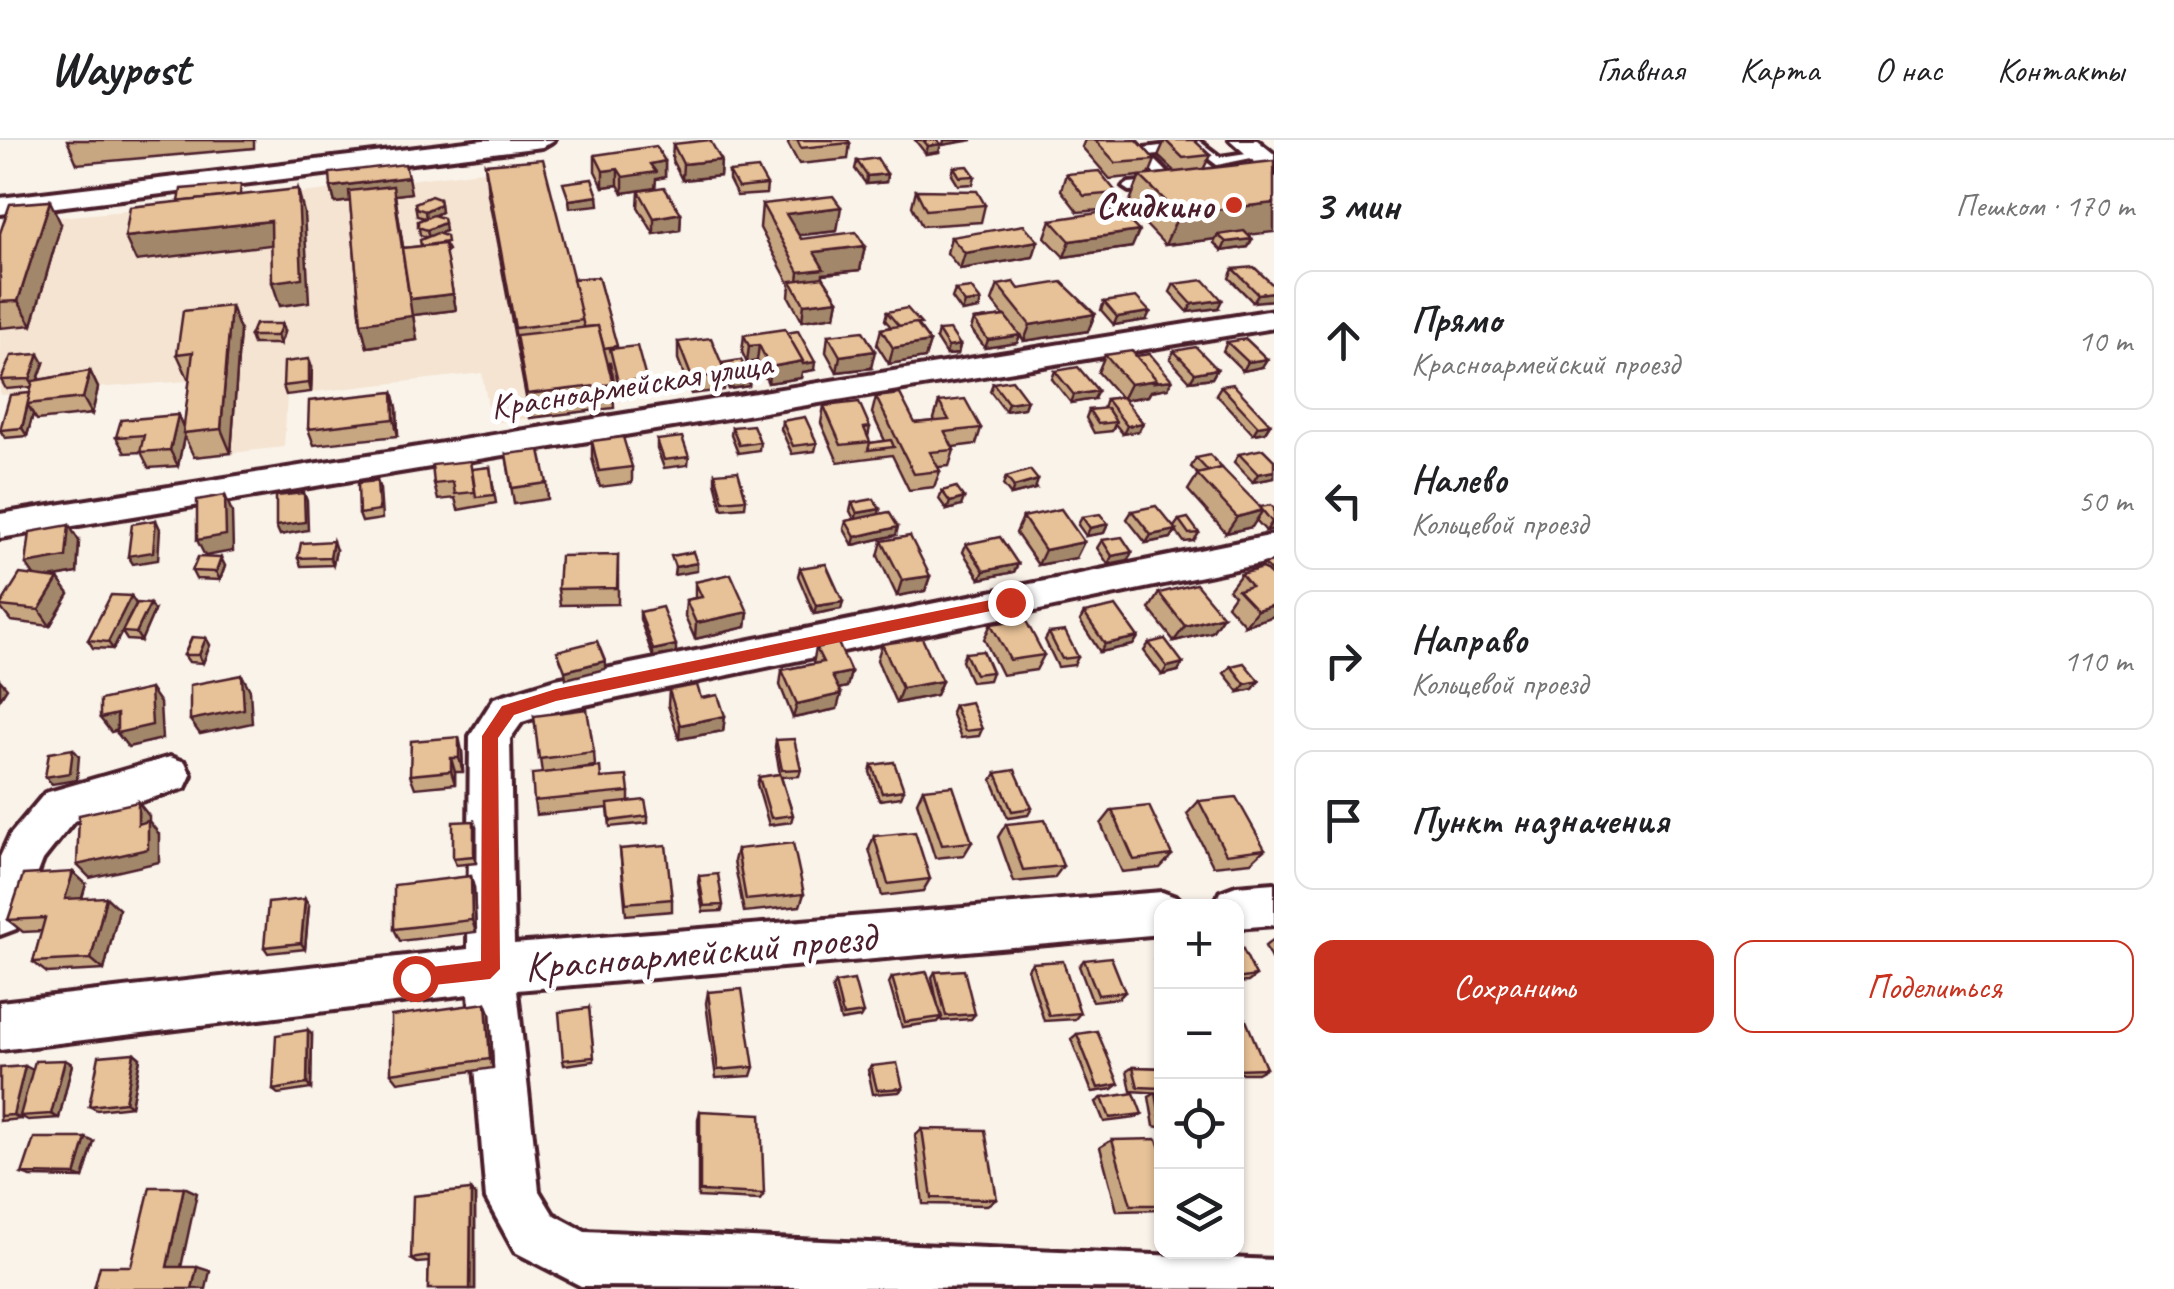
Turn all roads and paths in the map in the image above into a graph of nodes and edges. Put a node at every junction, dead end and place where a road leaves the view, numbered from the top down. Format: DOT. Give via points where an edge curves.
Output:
graph roads {
  1 [pos="306,140"];
  2 [pos="542,140"];
  3 [pos="1259,154"];
  4 [pos="303,169"];
  5 [pos="1129,187"];
  6 [pos="0,206"];
  7 [pos="1274,318"];
  8 [pos="0,526"];
  9 [pos="1274,548"];
  10 [pos="170,775"];
  11 [pos="1274,904"];
  12 [pos="1244,906"];
  13 [pos="0,914"];
  14 [pos="1154,914"];
  15 [pos="490,969"];
  16 [pos="0,1026"];
  17 [pos="1274,1288"];
  1 -- 4 [label="street"];
  2 -- 4 [label="street"];
  3 -- 5 [label="lane" via="1217,161 1199,144 1140,152 1170,182"];
  4 -- 6 [label="street"];
  7 -- 8 [label="street, Красноармейская улица"];
  9 -- 15 [label="street" via="508,710 490,736"];
  10 -- 13 [label="street" via="60,806 25,849"];
  11 -- 12 [label="street"];
  14 -- 15 [label="street, Красноармейский проезд"];
  15 -- 16 [label="street, Красноармейский проезд"];
  15 -- 17 [label="street" via="513,1199 534,1233 581,1258"];
}
